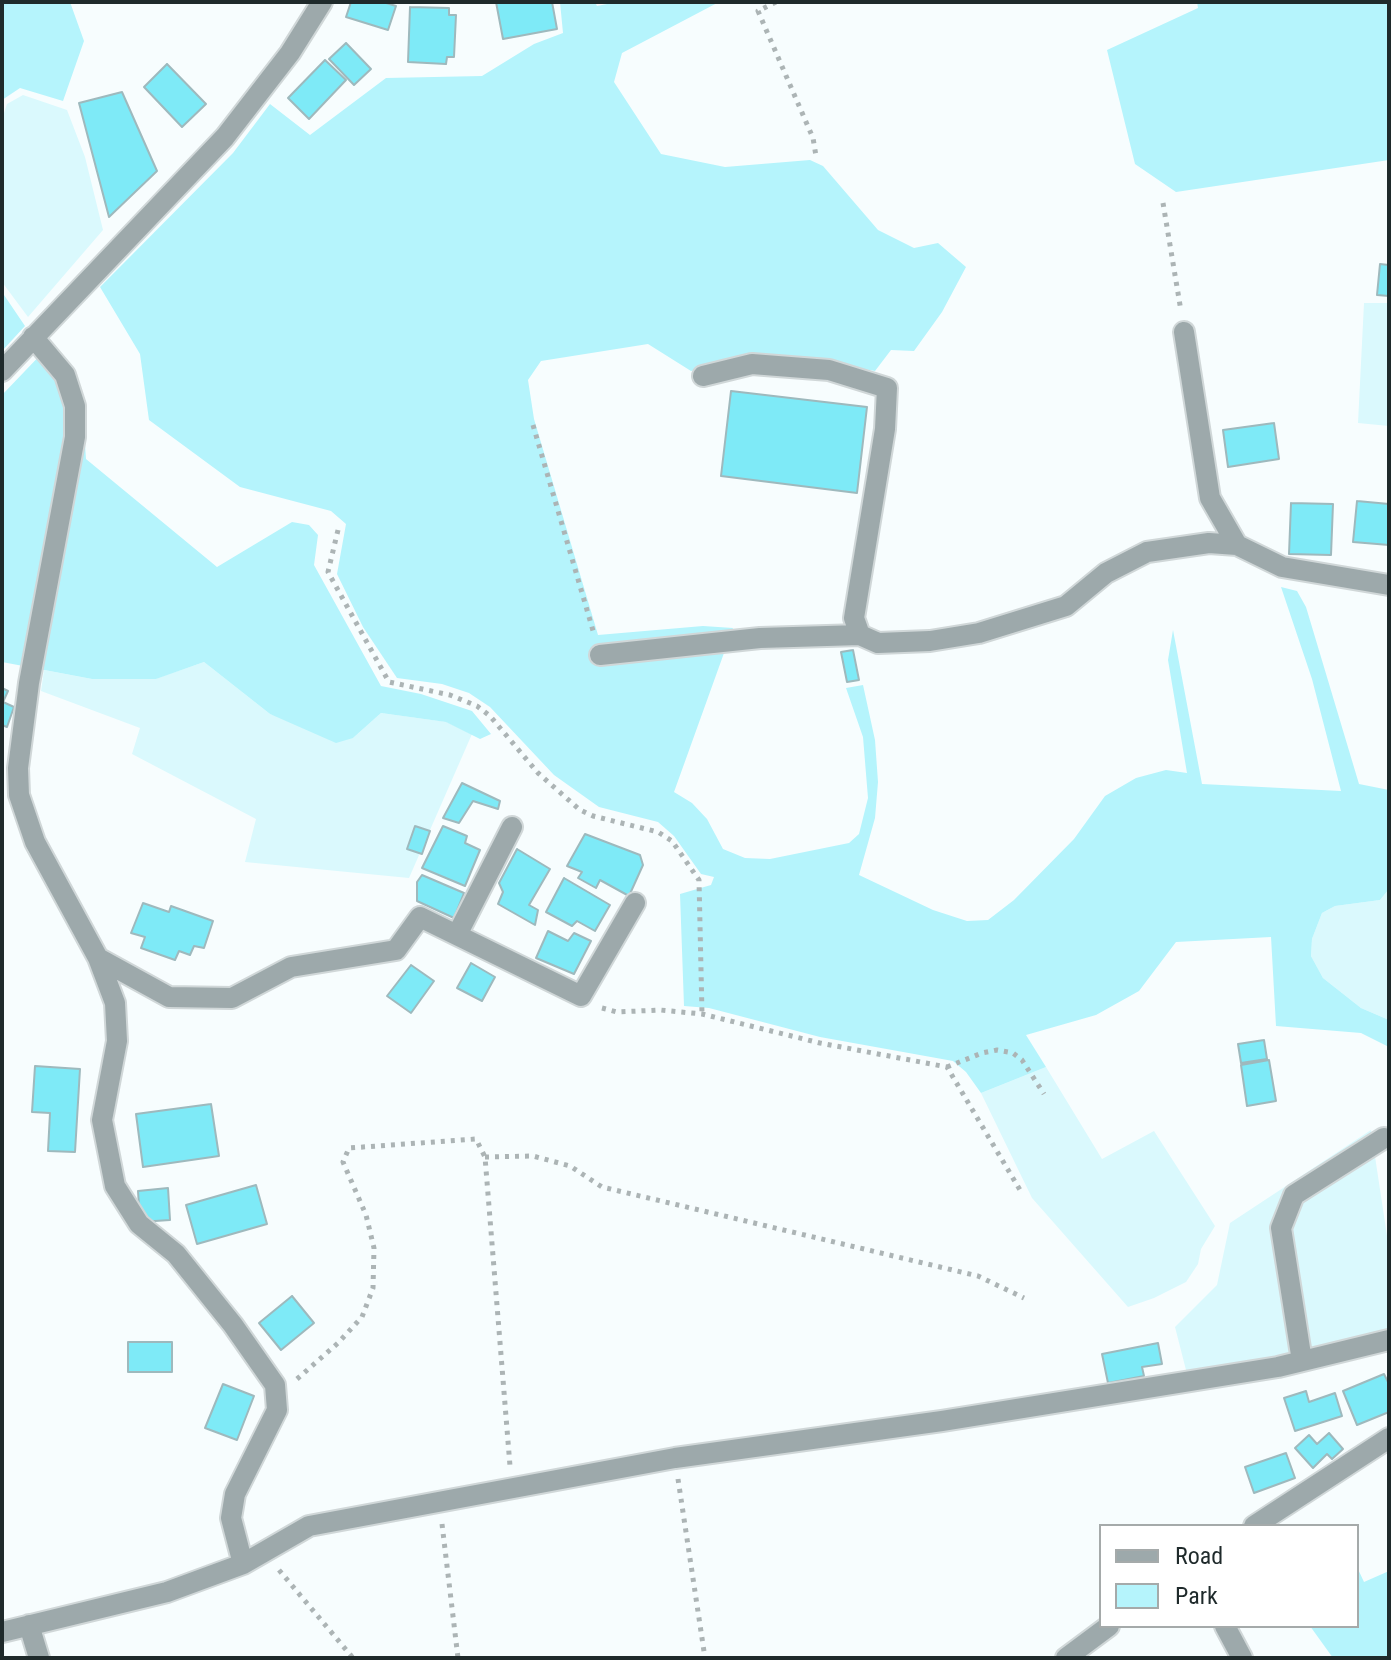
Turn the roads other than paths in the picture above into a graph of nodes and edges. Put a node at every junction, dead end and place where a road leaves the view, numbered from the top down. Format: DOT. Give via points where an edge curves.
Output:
graph roads {
  1 [pos="322,2"];
  2 [pos="1184,332"];
  3 [pos="33,337"];
  4 [pos="2,371"];
  5 [pos="703,376"];
  6 [pos="1237,545"];
  7 [pos="1389,585"];
  8 [pos="860,635"];
  9 [pos="600,655"];
  10 [pos="10,792"];
  11 [pos="512,827"];
  12 [pos="635,903"];
  13 [pos="457,935"];
  14 [pos="98,958"];
  15 [pos="1384,1138"];
  16 [pos="1389,1340"];
  17 [pos="1302,1361"];
  18 [pos="1389,1438"];
  19 [pos="1257,1524"];
  20 [pos="243,1564"];
  21 [pos="29,1625"];
  22 [pos="1106,1628"];
  23 [pos="1226,1628"];
  24 [pos="2,1632"];
  25 [pos="39,1658"];
  26 [pos="1066,1658"];
  27 [pos="1242,1658"];
  1 -- 3 [label="street" via="225,137"];
  2 -- 6 [label="street" via="1210,498"];
  3 -- 4 [label="street"];
  3 -- 10 [label="street" via="65,375 75,406 75,437"];
  5 -- 8 [label="street" via="752,364 829,370 887,388 854,618"];
  6 -- 7 [label="street" via="1282,567"];
  6 -- 8 [label="street" via="1209,543 1147,552 1106,573 1066,606 979,633 878,643"];
  8 -- 9 [label="street" via="760,638"];
  10 -- 14 [label="street"];
  11 -- 13 [label="street"];
  12 -- 13 [label="street" via="581,996"];
  13 -- 14 [label="street" via="420,917 396,950 291,967 232,998 169,997"];
  14 -- 20 [label="street" via="115,1003 117,1041 102,1120 115,1186 139,1224 176,1254 275,1385 277,1410 235,1494 231,1518"];
  15 -- 17 [label="street" via="1294,1195 1281,1228"];
  16 -- 17 [label="street"];
  17 -- 20 [label="street" via="439,1500 309,1526"];
  18 -- 19 [label="street"];
  20 -- 21 [label="street" via="167,1592"];
  21 -- 24 [label="street"];
  21 -- 25 [label="street"];
  22 -- 26 [label="street"];
  23 -- 27 [label="street"];
}
